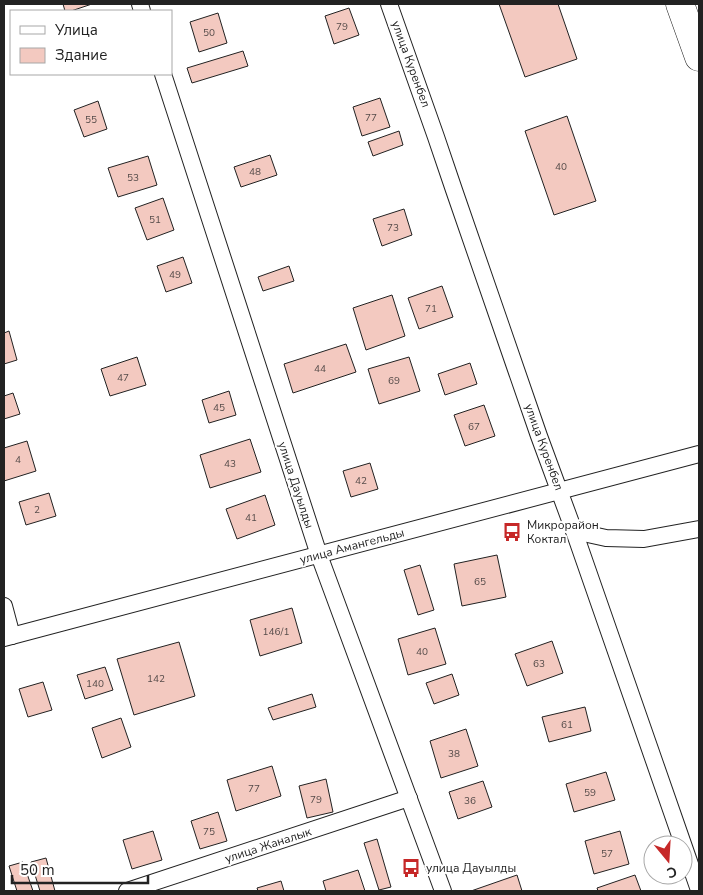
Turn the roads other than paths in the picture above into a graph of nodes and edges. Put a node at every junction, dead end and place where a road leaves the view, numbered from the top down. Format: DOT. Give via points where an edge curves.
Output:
graph roads {
  1 [pos="389,4"];
  2 [pos="680,4"];
  3 [pos="699,57"];
  4 [pos="163,75"];
  5 [pos="699,454"];
  6 [pos="559,491"];
  7 [pos="699,529"];
  8 [pos="574,531"];
  9 [pos="319,555"];
  10 [pos="4,606"];
  11 [pos="8,637"];
  12 [pos="409,798"];
  13 [pos="699,890"];
  14 [pos="126,891"];
  15 [pos="443,891"];
  1 -- 6 [label="street, улица Куренбел"];
  2 -- 3 [label="highway"];
  4 -- 9 [label="street, улица Дауылды"];
  5 -- 6 [label="street, улица Амангельды"];
  6 -- 8 [label="street, улица Куренбел"];
  6 -- 9 [label="street, улица Амангельды"];
  7 -- 8 [label="street" via="644,539 606,538"];
  8 -- 13 [label="street, улица Куренбел"];
  9 -- 11 [label="street, улица Амангельды"];
  9 -- 12 [label="street, улица Дауылды"];
  10 -- 11 [label="street"];
  12 -- 14 [label="street, улица Жаналык"];
  12 -- 15 [label="street, улица Дауылды"];
}
